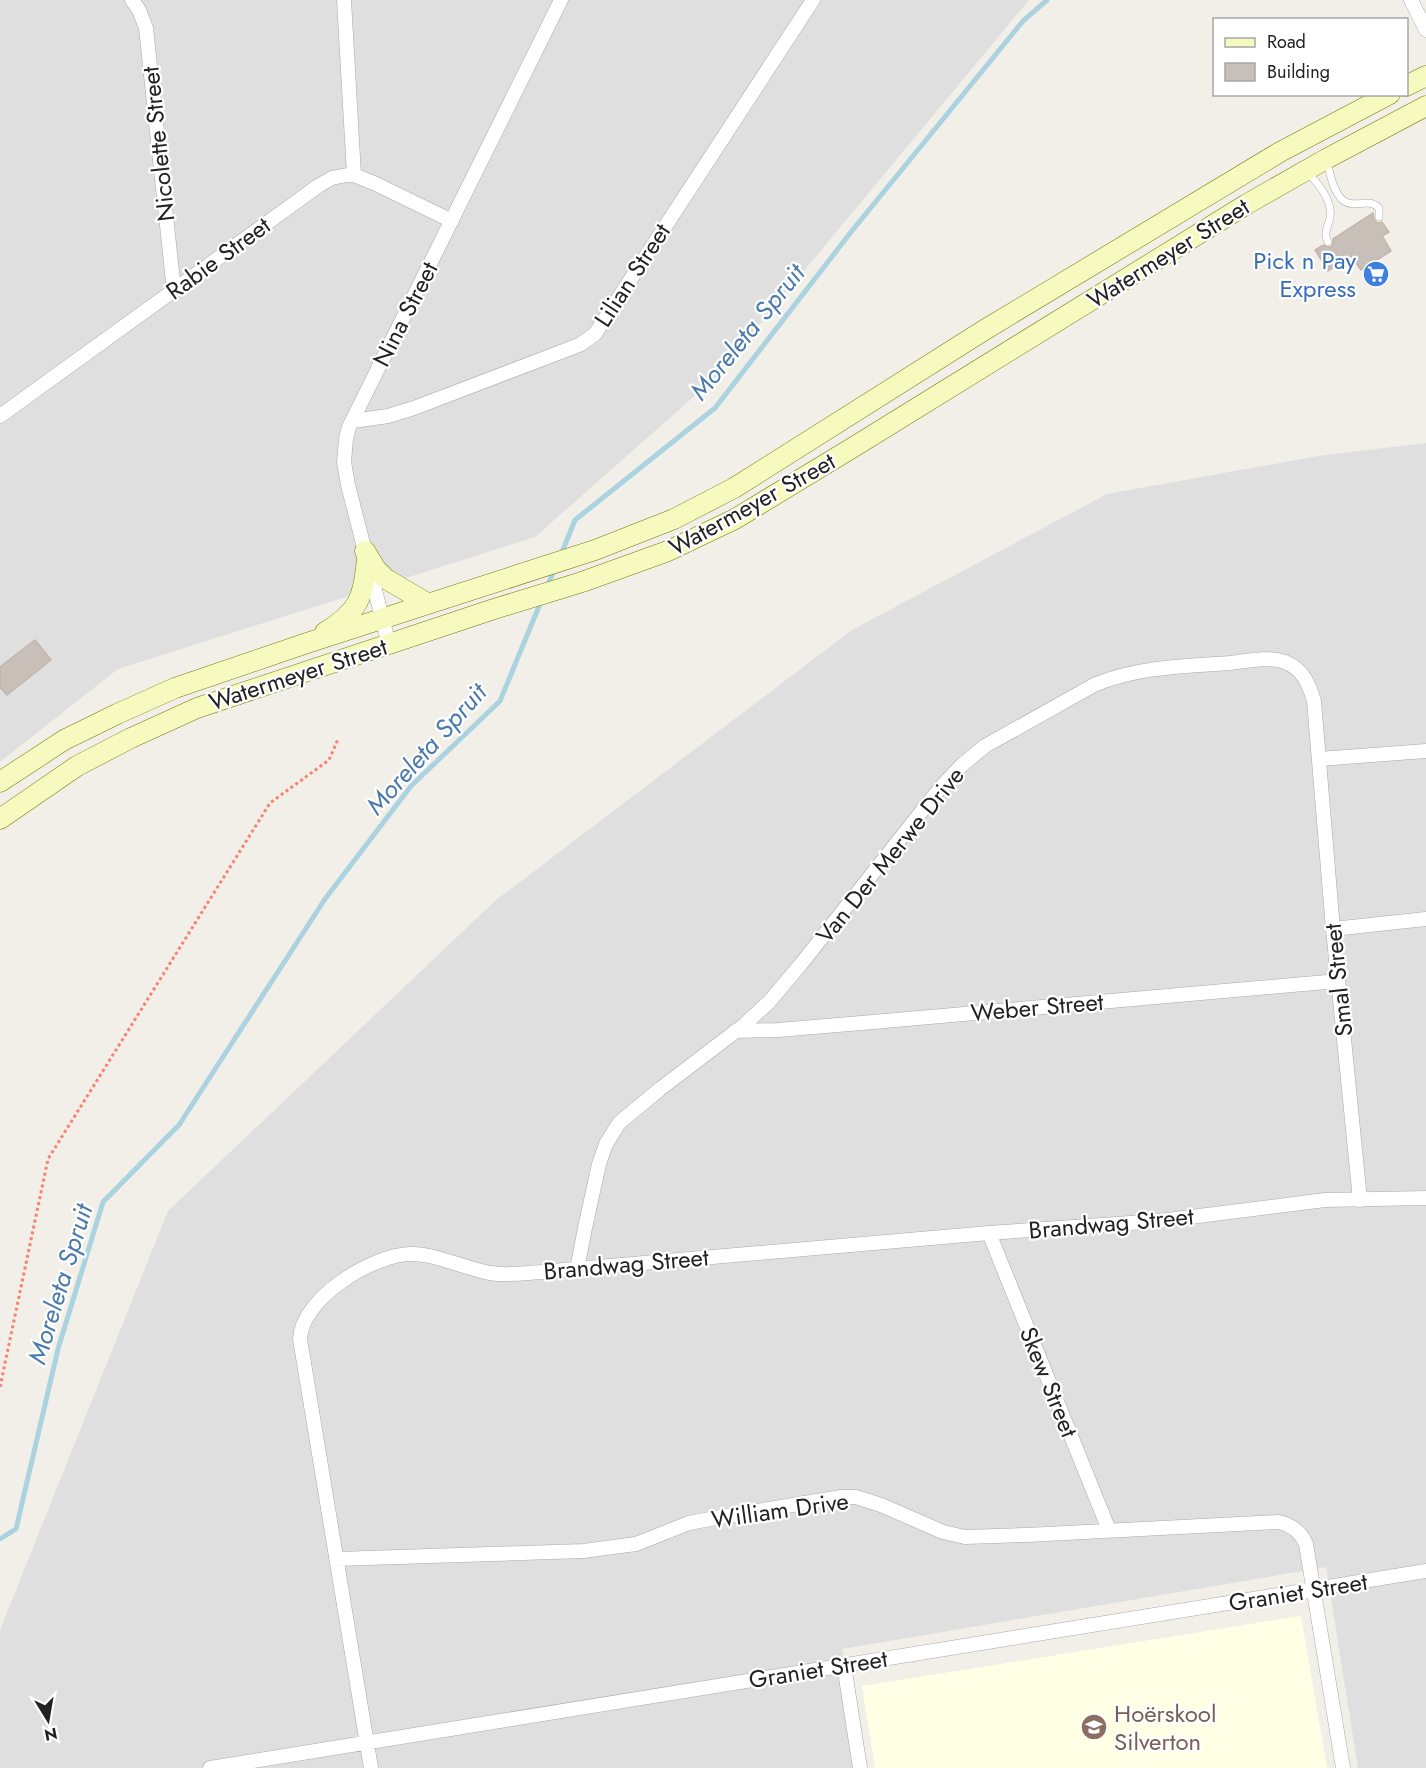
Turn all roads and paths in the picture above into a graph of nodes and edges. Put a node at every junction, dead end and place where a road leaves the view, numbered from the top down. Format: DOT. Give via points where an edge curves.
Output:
graph roads {
  1 [pos="132,0"];
  2 [pos="344,0"];
  3 [pos="561,0"];
  4 [pos="813,0"];
  5 [pos="1412,0"];
  6 [pos="1426,30"];
  7 [pos="1426,76"];
  8 [pos="1408,85"];
  9 [pos="1386,96"];
  10 [pos="1426,106"];
  11 [pos="1326,159"];
  12 [pos="1305,170"];
  13 [pos="354,175"];
  14 [pos="1379,217"];
  15 [pos="452,221"];
  16 [pos="1328,242"];
  17 [pos="174,291"];
  18 [pos="0,416"];
  19 [pos="353,421"];
  20 [pos="366,555"];
  21 [pos="427,603"];
  22 [pos="382,619"];
  23 [pos="307,642"];
  24 [pos="389,645"];
  25 [pos="338,739"];
  26 [pos="1426,751"];
  27 [pos="1319,759"];
  28 [pos="0,782"];
  29 [pos="0,819"];
  30 [pos="1426,919"];
  31 [pos="1333,929"];
  32 [pos="1338,981"];
  33 [pos="735,1031"];
  34 [pos="1426,1198"];
  35 [pos="1360,1200"];
  36 [pos="990,1233"];
  37 [pos="578,1269"];
  38 [pos="0,1387"];
  39 [pos="1109,1530"];
  40 [pos="337,1559"];
  41 [pos="1426,1571"];
  42 [pos="1314,1589"];
  43 [pos="844,1665"];
  44 [pos="367,1743"];
  45 [pos="210,1768"];
  46 [pos="372,1768"];
  47 [pos="860,1768"];
  48 [pos="1343,1768"];
  1 -- 17 [label="street, Nicolette Street" via="146,28"];
  2 -- 13 [label="street"];
  3 -- 15 [label="street, Nina Street"];
  4 -- 19 [label="street, Lilian Street" via="595,334 553,355 414,408"];
  5 -- 6 [label="street"];
  7 -- 8 [label="main road"];
  9 -- 21 [label="main road, Watermeyer Street" via="1280,152 986,329 734,488 674,519 595,550"];
  10 -- 11 [label="main road, Watermeyer Street"];
  11 -- 12 [label="main road, Watermeyer Street"];
  11 -- 14 [label="lane" via="1340,198 1351,204 1371,202 1379,208"];
  12 -- 16 [label="lane" via="1328,201"];
  12 -- 24 [label="main road, Watermeyer Street" via="735,519 668,551"];
  13 -- 15 [label="street"];
  13 -- 17 [label="street, Rabie Street" via="332,178 318,186"];
  15 -- 19 [label="street, Nina Street"];
  17 -- 18 [label="street, Rabie Street"];
  19 -- 20 [label="street, Nina Street" via="344,462"];
  20 -- 21 [label="main road" via="386,579"];
  20 -- 22 [label="street, Nina Street"];
  20 -- 23 [label="main road" via="362,594 353,609 342,621"];
  21 -- 22 [label="main road, Watermeyer Street"];
  22 -- 23 [label="main road, Watermeyer Street"];
  22 -- 24 [label="street, Nina Street"];
  23 -- 28 [label="main road, Watermeyer Street" via="175,688 117,714 64,740"];
  24 -- 29 [label="main road, Watermeyer Street" via="197,708 77,766"];
  25 -- 38 [label="path" via="329,760 270,803 48,1159"];
  26 -- 27 [label="street"];
  27 -- 31 [label="street, Smal Street"];
  27 -- 33 [label="street, Van Der Merwe Drive" via="1310,688 1300,672 1285,662 1167,668 1110,678 1094,685 992,742 961,766 785,984"];
  30 -- 31 [label="street"];
  31 -- 32 [label="street, Smal Street"];
  32 -- 33 [label="street, Weber Street"];
  32 -- 35 [label="street, Smal Street"];
  33 -- 37 [label="street, Van Der Merwe Drive" via="632,1111 612,1133 599,1164"];
  34 -- 35 [label="street, Brandwag Street"];
  35 -- 36 [label="street, Brandwag Street" via="1316,1201 1159,1221"];
  36 -- 37 [label="street, Brandwag Street"];
  36 -- 39 [label="street, Skew Street"];
  37 -- 40 [label="street, Brandwag Street" via="489,1273 407,1254 373,1263 342,1280 313,1307 300,1332 300,1344"];
  39 -- 40 [label="street, William Drive" via="965,1537 943,1532 881,1504 841,1497 689,1523 648,1540 611,1548"];
  39 -- 42 [label="street, William Drive" via="1275,1522 1292,1527 1301,1535"];
  40 -- 44 [label="street, Brandwag Street"];
  41 -- 42 [label="street, Graniet Street"];
  42 -- 43 [label="street, Graniet Street"];
  42 -- 48 [label="street"];
  43 -- 44 [label="street, Graniet Street"];
  43 -- 47 [label="street"];
  44 -- 45 [label="street, Graniet Street"];
  44 -- 46 [label="street, Brandwag Street"];
}
